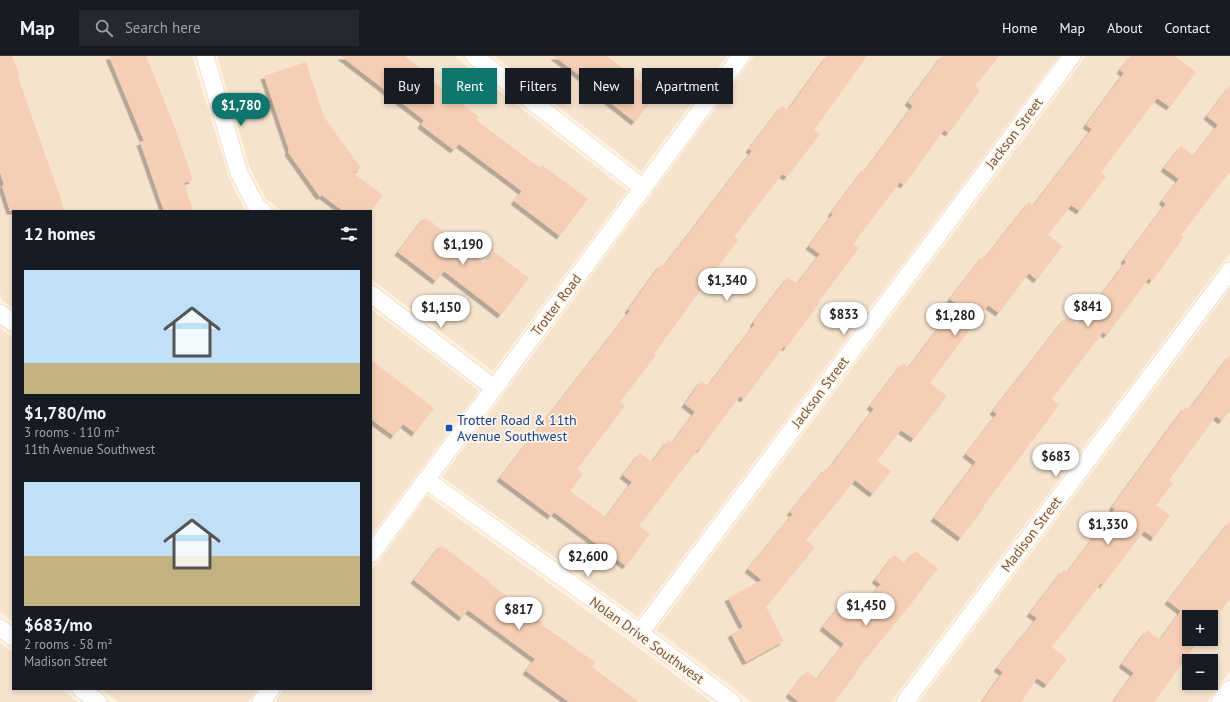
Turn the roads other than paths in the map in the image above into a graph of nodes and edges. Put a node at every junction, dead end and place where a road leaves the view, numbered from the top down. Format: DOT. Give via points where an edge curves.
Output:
graph roads {
  1 [pos="205,56"];
  2 [pos="474,56"];
  3 [pos="741,56"];
  4 [pos="1072,56"];
  5 [pos="643,188"];
  6 [pos="261,210"];
  7 [pos="1230,271"];
  8 [pos="372,295"];
  9 [pos="0,313"];
  10 [pos="12,322"];
  11 [pos="494,388"];
  12 [pos="426,480"];
  13 [pos="372,553"];
  14 [pos="0,628"];
  15 [pos="640,633"];
  16 [pos="12,636"];
  17 [pos="1230,689"];
  18 [pos="82,690"];
  19 [pos="270,690"];
  20 [pos="98,702"];
  21 [pos="261,702"];
  22 [pos="732,702"];
  23 [pos="905,702"];
  24 [pos="1220,702"];
  1 -- 6 [label="street" via="239,173"];
  2 -- 5 [label="street"];
  3 -- 5 [label="street, Trotter Road"];
  4 -- 15 [label="street, Jackson Street"];
  5 -- 11 [label="street, Trotter Road"];
  7 -- 23 [label="street, Madison Street"];
  8 -- 11 [label="street"];
  9 -- 10 [label="street"];
  11 -- 12 [label="street, Trotter Road"];
  12 -- 13 [label="street, Trotter Road"];
  12 -- 15 [label="street, Nolan Drive Southwest"];
  14 -- 16 [label="street"];
  15 -- 22 [label="street, Nolan Drive Southwest"];
  17 -- 24 [label="street"];
  18 -- 20 [label="street"];
  19 -- 21 [label="street"];
}
